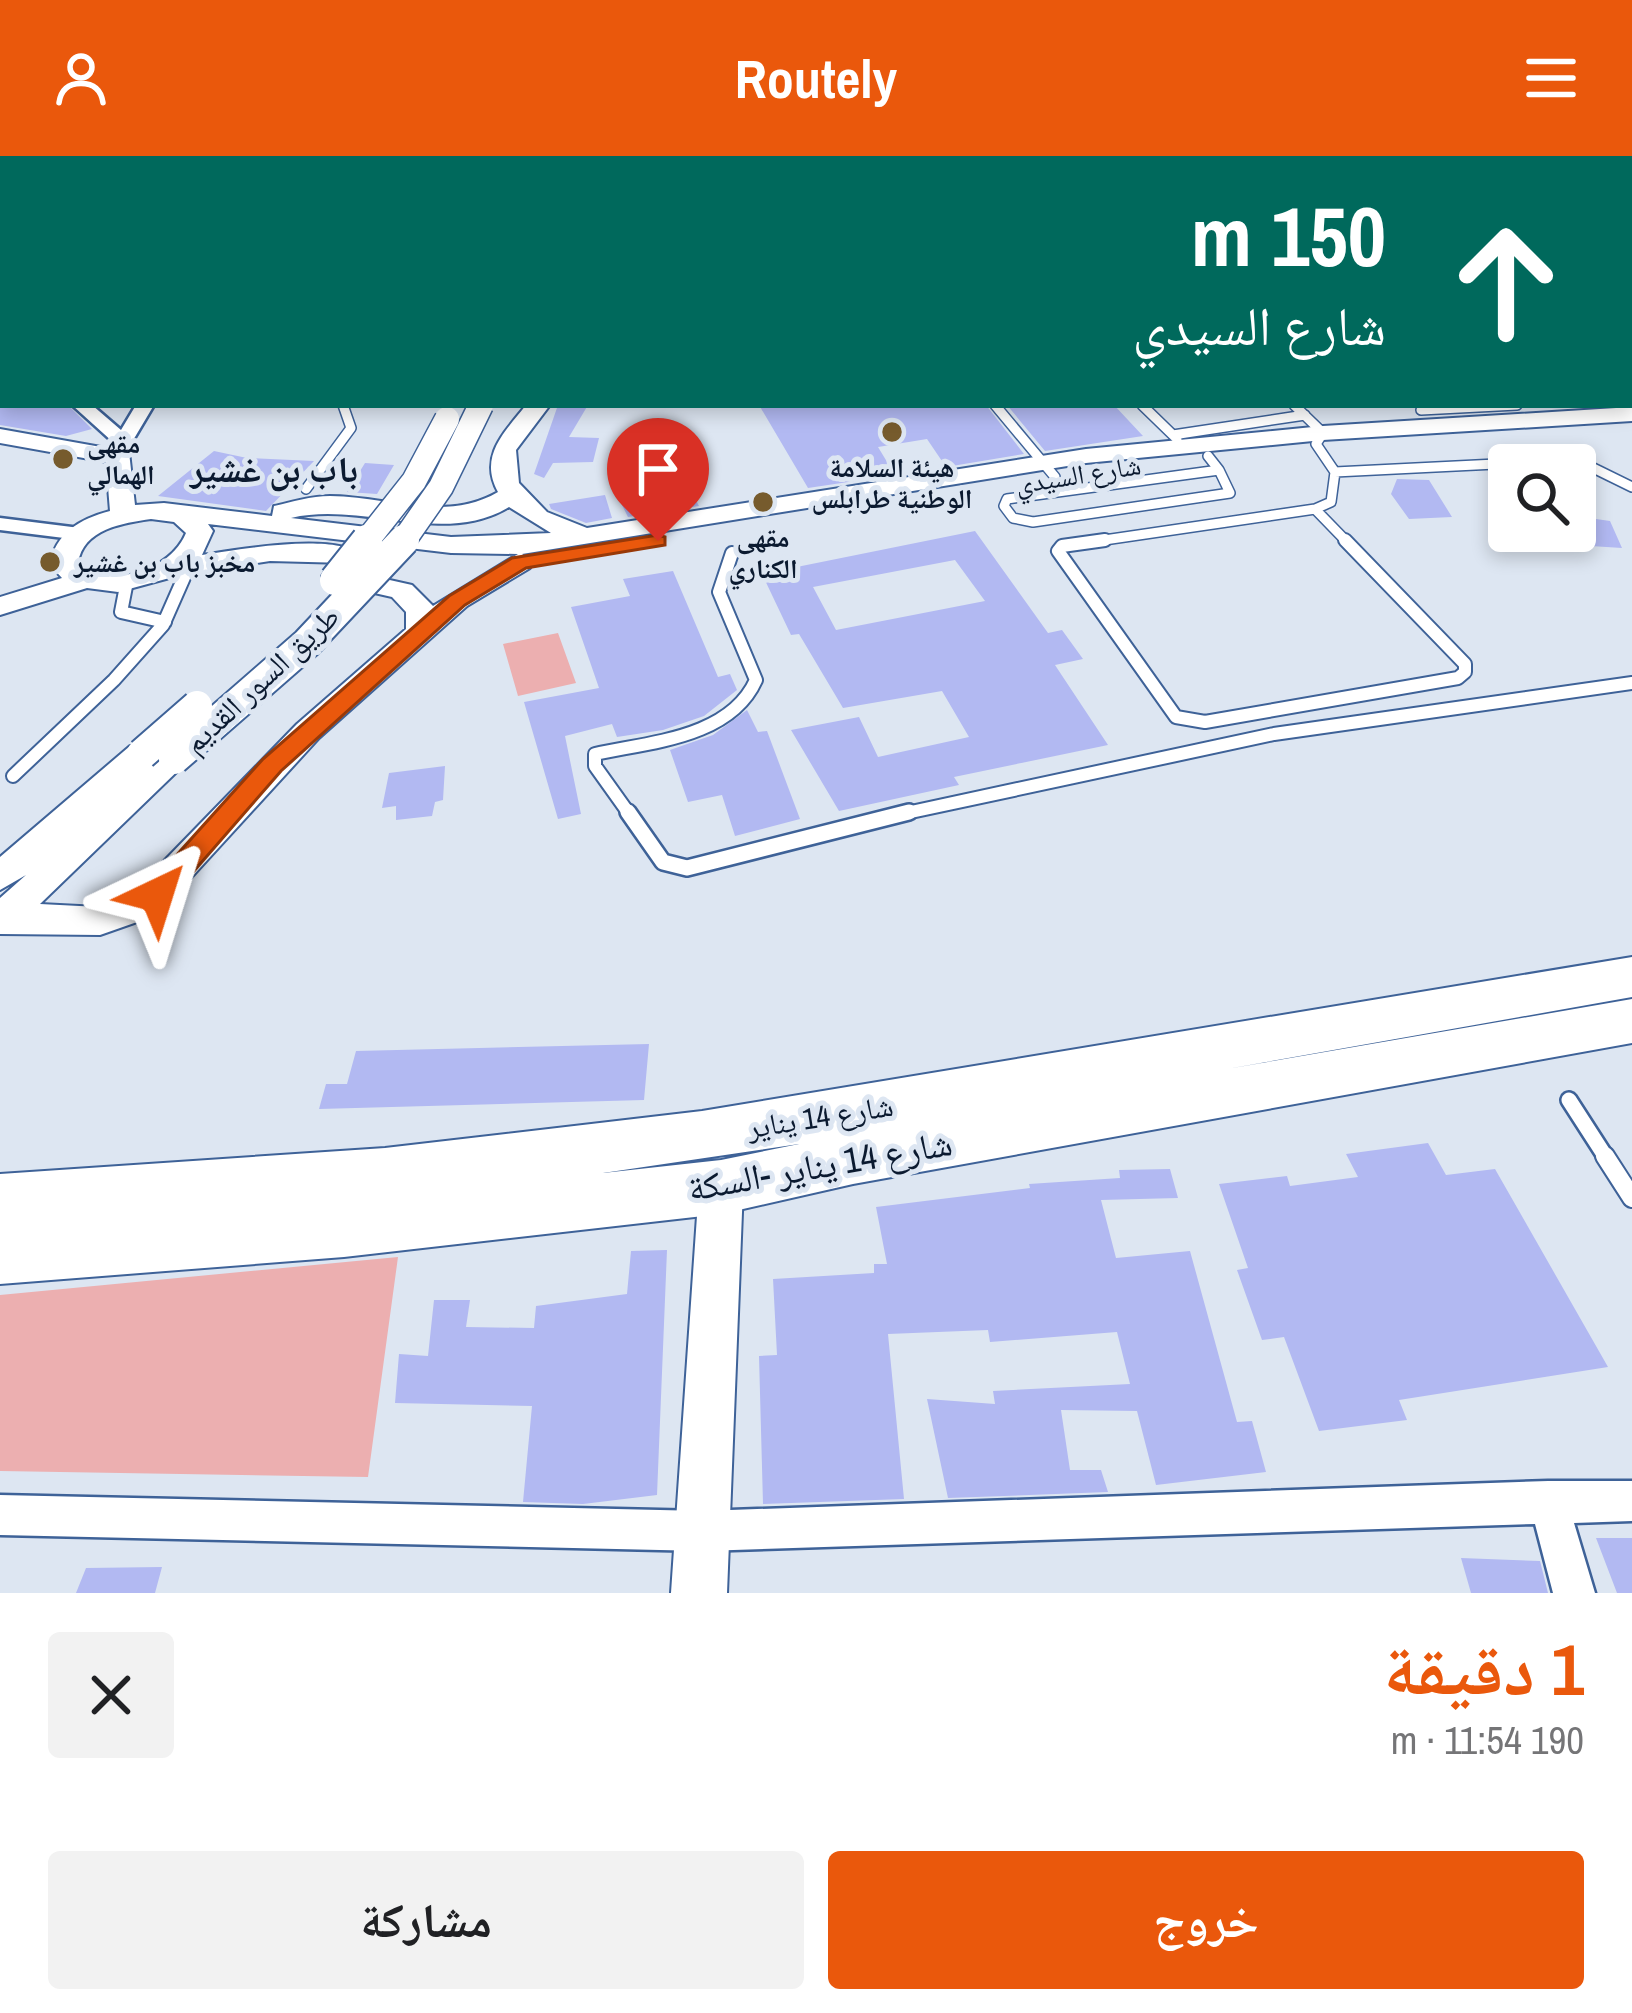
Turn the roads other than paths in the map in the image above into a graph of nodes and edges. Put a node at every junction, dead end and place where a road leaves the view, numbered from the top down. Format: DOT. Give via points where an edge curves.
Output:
graph roads {
  1 [pos="83,408"];
  2 [pos="144,408"];
  3 [pos="344,408"];
  4 [pos="452,408"];
  5 [pos="479,408"];
  6 [pos="536,408"];
  7 [pos="997,408"];
  8 [pos="1145,408"];
  9 [pos="1296,408"];
  10 [pos="1459,408"];
  11 [pos="1420,410"];
  12 [pos="1632,414"];
  13 [pos="1632,425"];
  14 [pos="1315,431"];
  15 [pos="0,436"];
  16 [pos="0,450"];
  17 [pos="1196,452"];
  18 [pos="120,457"];
  19 [pos="1049,471"];
  20 [pos="1335,472"];
  21 [pos="1632,487"];
  22 [pos="306,489"];
  23 [pos="928,491"];
  24 [pos="512,494"];
  25 [pos="1316,509"];
  26 [pos="164,511"];
  27 [pos="124,515"];
  28 [pos="224,519"];
  29 [pos="0,524"];
  30 [pos="80,534"];
  31 [pos="578,539"];
  32 [pos="732,553"];
  33 [pos="520,562"];
  34 [pos="180,567"];
  35 [pos="84,580"];
  36 [pos="127,581"];
  37 [pos="0,606"];
  38 [pos="165,622"];
  39 [pos="421,631"];
  40 [pos="1632,683"];
  41 [pos="158,757"];
  42 [pos="13,776"];
  43 [pos="4,872"];
  44 [pos="2,918"];
  45 [pos="1632,977"];
  46 [pos="1632,1021"];
  47 [pos="1569,1100"];
  48 [pos="721,1187"];
  49 [pos="1632,1198"];
  50 [pos="0,1202"];
  51 [pos="0,1255"];
  52 [pos="1548,1501"];
  53 [pos="1632,1501"];
  54 [pos="0,1515"];
  55 [pos="703,1531"];
  56 [pos="699,1593"];
  57 [pos="1574,1593"];
  1 -- 18 [label="street"];
  2 -- 18 [label="street"];
  3 -- 22 [label="lane" via="351,428"];
  4 -- 41 [label="main road, طريق السور القديم, bridge" via="414,481 348,568"];
  5 -- 41 [label="main road, طريق السور القديم, bridge" via="403,542 341,607"];
  6 -- 24 [label="main road" via="504,450"];
  7 -- 19 [label="lane"];
  8 -- 17 [label="lane"];
  9 -- 14 [label="lane"];
  10 -- 11 [label="lane"];
  12 -- 14 [label="main road, شارع السيدي"];
  13 -- 14 [label="main road, شارع السيدي"];
  14 -- 17 [label="main road, شارع السيدي"];
  14 -- 17 [label="lane"];
  14 -- 20 [label="lane"];
  15 -- 18 [label="main road"];
  16 -- 18 [label="main road"];
  17 -- 17 [label="lane" via="1007,500 1004,506 1013,518 1033,521 1230,493"];
  17 -- 19 [label="main road, شارع السيدي"];
  18 -- 27 [label="main road"];
  19 -- 23 [label="main road, شارع السيدي"];
  20 -- 21 [label="lane" via="1577,460"];
  20 -- 25 [label="lane" via="1331,502"];
  23 -- 31 [label="main road, شارع السيدي"];
  23 -- 33 [label="main road, شارع السيدي"];
  24 -- 28 [label="main road" via="453,517 330,504"];
  24 -- 31 [label="main road" via="540,521"];
  25 -- 25 [label="lane" via="1062,546 1058,551 1176,717 1187,721 1466,673 1466,664"];
  26 -- 27 [label="main road"];
  26 -- 28 [label="main road"];
  26 -- 34 [label="main road" via="200,531"];
  27 -- 30 [label="main road"];
  28 -- 31 [label="main road, شارع السيدي" via="490,548"];
  29 -- 30 [label="street"];
  30 -- 35 [label="main road" via="64,566"];
  32 -- 40 [label="lane" via="719,592 756,680 744,707 722,722 596,754 595,766 663,862 687,868 955,797 1220,743 1471,699"];
  33 -- 34 [label="main road, شارع السيدي" via="444,566 306,551"];
  33 -- 39 [label="main road"];
  34 -- 36 [label="main road"];
  34 -- 38 [label="lane"];
  34 -- 39 [label="main road" via="380,584 416,601"];
  35 -- 36 [label="main road"];
  35 -- 37 [label="main road"];
  36 -- 38 [label="lane" via="122,612"];
  38 -- 42 [label="lane"];
  39 -- 44 [label="main road" via="272,765 144,905 87,922"];
  41 -- 43 [label="main road, طريق السور القديم"];
  41 -- 44 [label="main road, طريق السور القديم"];
  45 -- 50 [label="highway, شارع 14 يناير" via="702,1136 385,1174"];
  46 -- 48 [label="highway, شارع 14 يناير -السكة"];
  47 -- 49 [label="lane"];
  48 -- 51 [label="highway, شارع 14 يناير -السكة" via="344,1229"];
  48 -- 55 [label="main road"];
  52 -- 53 [label="street"];
  52 -- 55 [label="street"];
  52 -- 57 [label="street"];
  54 -- 55 [label="street"];
  55 -- 56 [label="main road"];
}
